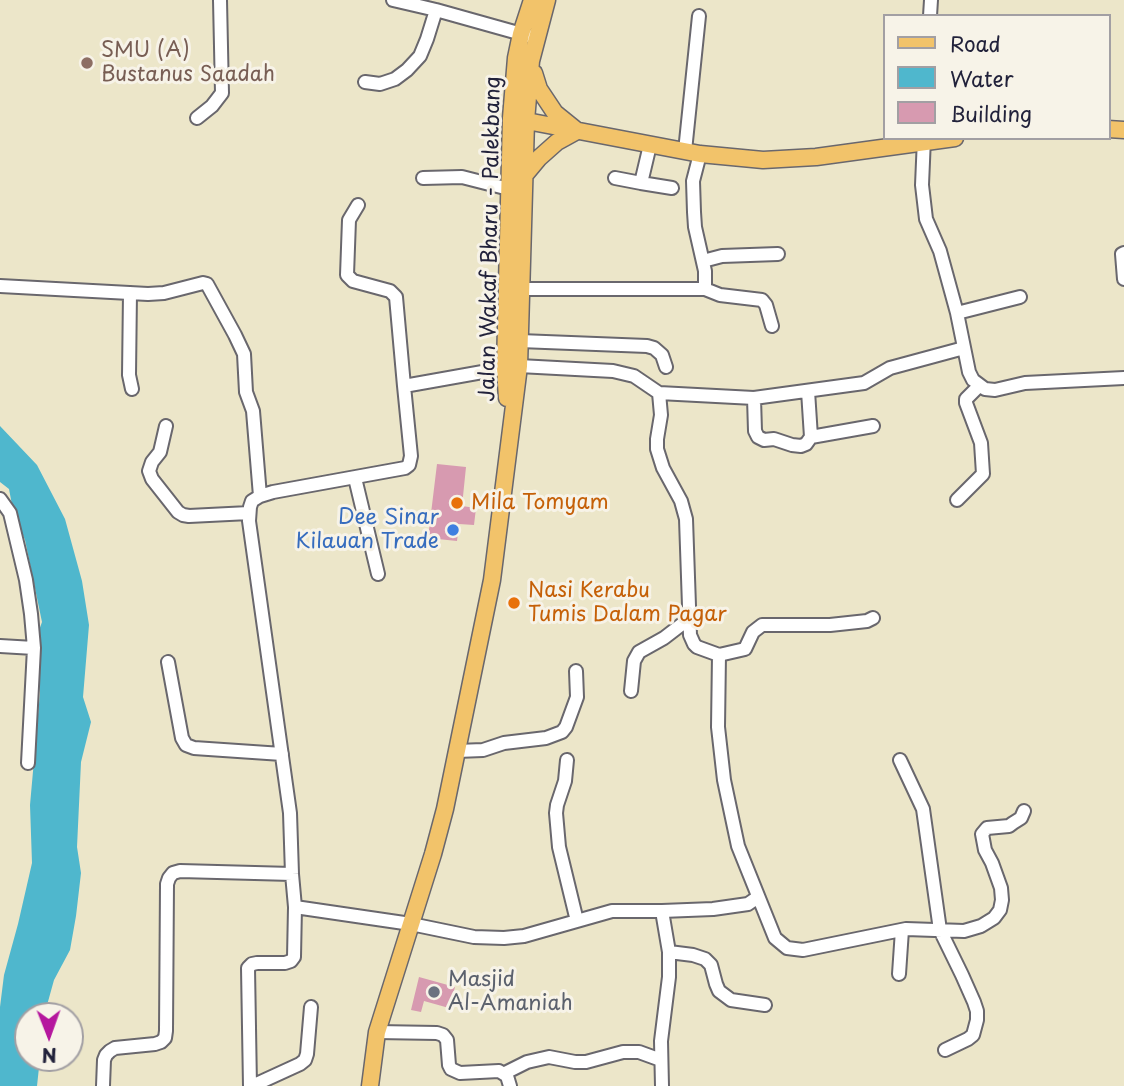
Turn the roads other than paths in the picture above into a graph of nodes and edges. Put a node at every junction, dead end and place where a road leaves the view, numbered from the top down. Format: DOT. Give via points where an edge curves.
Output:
graph roads {
  1 [pos="220,0"];
  2 [pos="393,0"];
  3 [pos="532,0"];
  4 [pos="547,0"];
  5 [pos="436,10"];
  6 [pos="699,16"];
  7 [pos="528,36"];
  8 [pos="531,61"];
  9 [pos="365,82"];
  10 [pos="197,118"];
  11 [pos="519,120"];
  12 [pos="578,131"];
  13 [pos="924,140"];
  14 [pos="650,145"];
  15 [pos="693,153"];
  16 [pos="524,176"];
  17 [pos="423,178"];
  18 [pos="615,178"];
  19 [pos="641,183"];
  20 [pos="672,188"];
  21 [pos="509,189"];
  22 [pos="358,205"];
  23 [pos="1124,253"];
  24 [pos="778,254"];
  25 [pos="703,261"];
  26 [pos="1124,279"];
  27 [pos="0,286"];
  28 [pos="521,289"];
  29 [pos="705,289"];
  30 [pos="130,293"];
  31 [pos="1020,298"];
  32 [pos="957,313"];
  33 [pos="772,326"];
  34 [pos="520,341"];
  35 [pos="964,348"];
  36 [pos="512,367"];
  37 [pos="666,367"];
  38 [pos="1124,378"];
  39 [pos="404,386"];
  40 [pos="979,386"];
  41 [pos="132,389"];
  42 [pos="808,391"];
  43 [pos="659,393"];
  44 [pos="754,398"];
  45 [pos="166,426"];
  46 [pos="873,426"];
  47 [pos="811,437"];
  48 [pos="355,478"];
  49 [pos="260,496"];
  50 [pos="0,499"];
  51 [pos="957,500"];
  52 [pos="249,513"];
  53 [pos="378,574"];
  54 [pos="690,618"];
  55 [pos="873,618"];
  56 [pos="0,646"];
  57 [pos="34,648"];
  58 [pos="719,655"];
  59 [pos="168,662"];
  60 [pos="576,671"];
  61 [pos="631,691"];
  62 [pos="457,751"];
  63 [pos="282,754"];
  64 [pos="567,760"];
  65 [pos="901,760"];
  66 [pos="28,763"];
  67 [pos="1024,811"];
  68 [pos="292,874"];
  69 [pos="758,897"];
  70 [pos="295,907"];
  71 [pos="662,912"];
  72 [pos="577,921"];
  73 [pos="411,924"];
  74 [pos="902,930"];
  75 [pos="940,930"];
  76 [pos="669,952"];
  77 [pos="899,974"];
  78 [pos="765,1005"];
  79 [pos="311,1007"];
  80 [pos="377,1032"];
  81 [pos="945,1050"];
  82 [pos="661,1060"];
  83 [pos="505,1073"];
  84 [pos="103,1086"];
  85 [pos="251,1086"];
  86 [pos="370,1086"];
  87 [pos="510,1086"];
  88 [pos="662,1086"];
  1 -- 10 [label="street" via="222,93"];
  2 -- 5 [label="street"];
  3 -- 7 [label="main road, Jalan Wakaf Bharu - Palekbang"];
  4 -- 7 [label="main road, Jalan Wakaf Bharu - Palekbang"];
  5 -- 7 [label="street"];
  5 -- 9 [label="street" via="420,56 407,70 380,84"];
  6 -- 15 [label="street"];
  7 -- 8 [label="main road, Jalan Wakaf Bharu - Palekbang"];
  7 -- 11 [label="main road, Jalan Wakaf Bharu - Palekbang" via="516,58"];
  8 -- 11 [label="main road, Jalan Wakaf Bharu - Palekbang"];
  8 -- 12 [label="main road" via="544,97 555,113"];
  11 -- 12 [label="main road"];
  11 -- 16 [label="main road, Jalan Wakaf Bharu - Palekbang"];
  11 -- 21 [label="main road, Jalan Wakaf Bharu - Palekbang"];
  12 -- 14 [label="main road"];
  12 -- 16 [label="main road" via="557,142"];
  13 -- 15 [label="main road" via="788,159"];
  13 -- 32 [label="street" via="926,219"];
  14 -- 15 [label="main road"];
  14 -- 19 [label="street"];
  15 -- 25 [label="street" via="695,228"];
  16 -- 28 [label="main road, Jalan Wakaf Bharu - Palekbang"];
  17 -- 21 [label="street" via="462,177"];
  18 -- 19 [label="street"];
  19 -- 20 [label="street"];
  21 -- 36 [label="main road, Jalan Wakaf Bharu - Palekbang"];
  22 -- 39 [label="street" via="349,220 347,275 396,297"];
  23 -- 26 [label="street"];
  24 -- 25 [label="street"];
  25 -- 29 [label="street"];
  27 -- 30 [label="street"];
  28 -- 29 [label="street"];
  28 -- 34 [label="main road, Jalan Wakaf Bharu - Palekbang"];
  29 -- 33 [label="street" via="762,300"];
  30 -- 41 [label="street"];
  30 -- 49 [label="street" via="164,293 203,283 208,287 244,354"];
  31 -- 32 [label="street"];
  32 -- 35 [label="street"];
  34 -- 36 [label="main road, Jalan Wakaf Bharu - Palekbang"];
  34 -- 37 [label="street" via="647,346 662,355"];
  35 -- 40 [label="street" via="969,372"];
  35 -- 42 [label="street" via="890,368 864,383"];
  36 -- 39 [label="street"];
  36 -- 43 [label="street" via="624,373"];
  36 -- 62 [label="main road, Jalan Wakaf Bharu - Palekbang" via="510,439 492,580"];
  38 -- 40 [label="street" via="1025,383 995,390"];
  39 -- 48 [label="street" via="409,465"];
  40 -- 51 [label="street" via="966,403 981,443 983,474"];
  42 -- 44 [label="street"];
  42 -- 47 [label="street"];
  43 -- 44 [label="street"];
  43 -- 54 [label="street" via="657,449 686,519"];
  44 -- 47 [label="street" via="758,437 800,446"];
  45 -- 52 [label="street" via="160,452 149,471 178,512 189,516"];
  46 -- 47 [label="street"];
  48 -- 49 [label="street"];
  48 -- 53 [label="street"];
  49 -- 52 [label="street"];
  50 -- 57 [label="street" via="10,513 23,566"];
  52 -- 63 [label="street"];
  54 -- 58 [label="street" via="694,644"];
  54 -- 61 [label="street" via="639,652"];
  55 -- 58 [label="street" via="830,625 762,625 745,649"];
  56 -- 57 [label="street"];
  57 -- 66 [label="street"];
  58 -- 69 [label="street" via="718,727 724,780 738,846"];
  59 -- 63 [label="street" via="186,745"];
  60 -- 62 [label="street" via="577,697 562,732 483,750"];
  62 -- 73 [label="main road, Jalan Wakaf Bharu - Palekbang"];
  63 -- 68 [label="street"];
  64 -- 72 [label="street" via="556,813"];
  65 -- 75 [label="street" via="923,808"];
  67 -- 75 [label="street" via="1013,824 988,828 982,834 1001,888 1000,910 972,930"];
  68 -- 70 [label="street"];
  68 -- 84 [label="street" via="173,873 167,884 165,1038 155,1044 110,1051 104,1060"];
  69 -- 71 [label="street" via="748,904"];
  69 -- 74 [label="street" via="775,938 795,950"];
  70 -- 73 [label="street"];
  70 -- 85 [label="street" via="291,961 248,968"];
  71 -- 72 [label="street" via="612,911"];
  71 -- 76 [label="street"];
  72 -- 73 [label="street" via="504,938"];
  73 -- 80 [label="main road, Jalan Wakaf Bharu - Palekbang"];
  74 -- 75 [label="street"];
  74 -- 77 [label="street"];
  75 -- 81 [label="street" via="974,1002 977,1020 968,1040"];
  76 -- 78 [label="street" via="708,962 719,991 731,1000"];
  76 -- 82 [label="street"];
  79 -- 85 [label="street" via="305,1060"];
  80 -- 83 [label="street" via="437,1033 447,1040 453,1071"];
  80 -- 86 [label="main road, Jalan Wakaf Bharu - Palekbang"];
  82 -- 83 [label="street" via="639,1052 586,1062 549,1057"];
  82 -- 88 [label="street"];
  83 -- 87 [label="street"];
}
